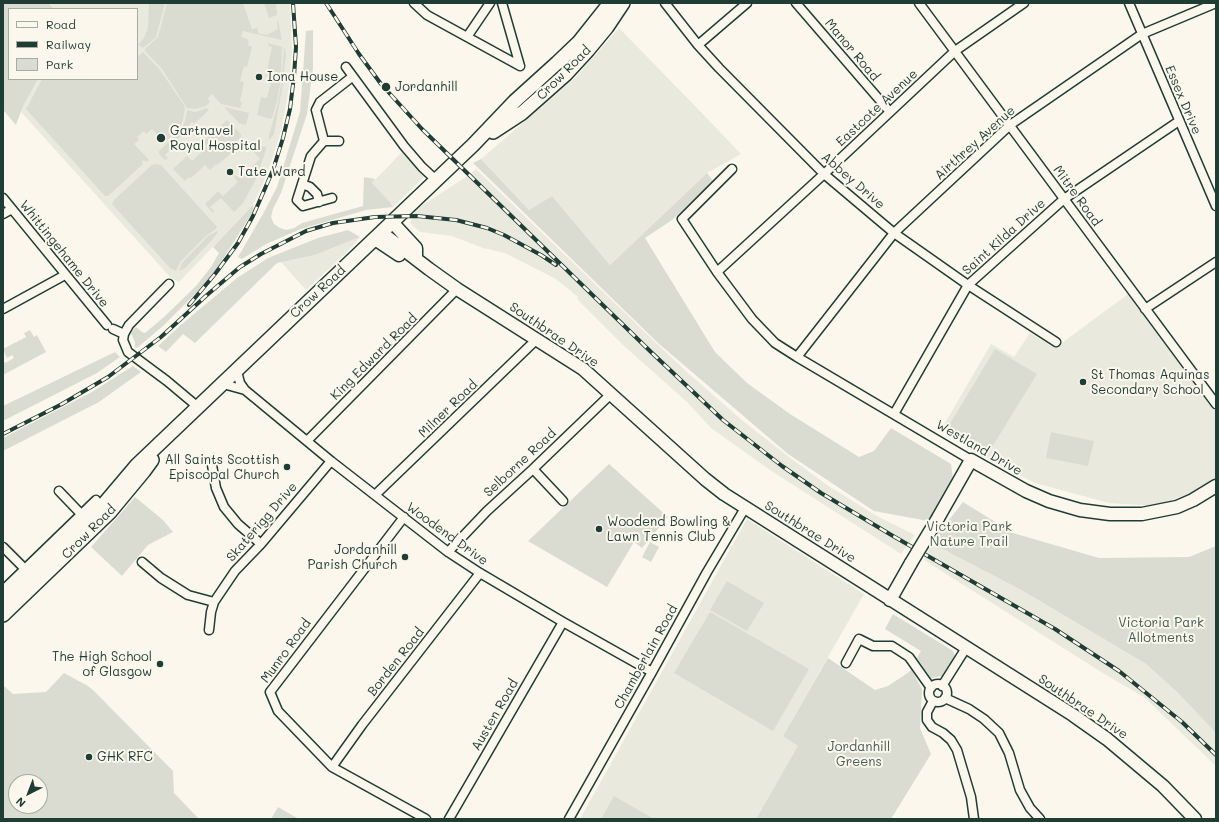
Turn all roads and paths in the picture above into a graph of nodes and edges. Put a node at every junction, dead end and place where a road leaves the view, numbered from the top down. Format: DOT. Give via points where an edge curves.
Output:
graph roads {
  1 [pos="414,3"];
  2 [pos="490,3"];
  3 [pos="502,3"];
  4 [pos="610,3"];
  5 [pos="623,3"];
  6 [pos="665,3"];
  7 [pos="747,3"];
  8 [pos="796,3"];
  9 [pos="919,3"];
  10 [pos="1024,3"];
  11 [pos="1129,3"];
  12 [pos="1216,4"];
  13 [pos="1142,34"];
  14 [pos="467,37"];
  15 [pos="698,45"];
  16 [pos="955,51"];
  17 [pos="346,67"];
  18 [pos="352,77"];
  19 [pos="890,112"];
  20 [pos="1179,121"];
  21 [pos="1010,125"];
  22 [pos="324,141"];
  23 [pos="339,141"];
  24 [pos="473,145"];
  25 [pos="732,169"];
  26 [pos="824,174"];
  27 [pos="436,180"];
  28 [pos="302,184"];
  29 [pos="3,198"];
  30 [pos="332,198"];
  31 [pos="1064,199"];
  32 [pos="319,202"];
  33 [pos="1216,206"];
  34 [pos="12,209"];
  35 [pos="3,214"];
  36 [pos="392,222"];
  37 [pos="894,233"];
  38 [pos="378,236"];
  39 [pos="412,256"];
  40 [pos="1216,262"];
  41 [pos="718,272"];
  42 [pos="65,275"];
  43 [pos="169,284"];
  44 [pos="968,285"];
  45 [pos="457,289"];
  46 [pos="3,309"];
  47 [pos="1145,309"];
  48 [pos="124,334"];
  49 [pos="537,339"];
  50 [pos="1056,342"];
  51 [pos="797,358"];
  52 [pos="237,370"];
  53 [pos="223,384"];
  54 [pos="245,390"];
  55 [pos="611,394"];
  56 [pos="1216,404"];
  57 [pos="198,407"];
  58 [pos="894,414"];
  59 [pos="165,441"];
  60 [pos="307,441"];
  61 [pos="971,460"];
  62 [pos="331,461"];
  63 [pos="212,465"];
  64 [pos="533,469"];
  65 [pos="1216,486"];
  66 [pos="59,491"];
  67 [pos="375,496"];
  68 [pos="96,500"];
  69 [pos="563,501"];
  70 [pos="745,508"];
  71 [pos="82,515"];
  72 [pos="404,517"];
  73 [pos="261,544"];
  74 [pos="3,547"];
  75 [pos="448,552"];
  76 [pos="142,562"];
  77 [pos="25,569"];
  78 [pos="480,573"];
  79 [pos="3,590"];
  80 [pos="890,600"];
  81 [pos="3,602"];
  82 [pos="214,602"];
  83 [pos="3,615"];
  84 [pos="563,622"];
  85 [pos="209,630"];
  86 [pos="966,648"];
  87 [pos="846,663"];
  88 [pos="652,672"];
  89 [pos="942,686"];
  90 [pos="931,688"];
  91 [pos="945,698"];
  92 [pos="933,701"];
  93 [pos="332,767"];
  94 [pos="426,819"];
  95 [pos="448,819"];
  96 [pos="569,819"];
  97 [pos="974,819"];
  98 [pos="1040,819"];
  99 [pos="1194,819"];
  1 -- 14 [label="street" via="426,15"];
  2 -- 14 [label="street"];
  3 -- 14 [label="street" via="520,66"];
  4 -- 24 [label="main road, Crow Road" via="579,42 515,101"];
  5 -- 24 [label="main road, Crow Road" via="608,27 565,75 522,113"];
  6 -- 15 [label="street, Abbey Drive"];
  7 -- 15 [label="street"];
  8 -- 19 [label="street, Manor Road"];
  9 -- 16 [label="street, Mitre Road"];
  10 -- 16 [label="street, Eastcote Avenue"];
  11 -- 13 [label="street, Essex Drive"];
  12 -- 13 [label="street, Airthrey Avenue"];
  13 -- 20 [label="street, Essex Drive"];
  13 -- 21 [label="street, Airthrey Avenue"];
  15 -- 26 [label="street, Abbey Drive" via="742,93"];
  16 -- 19 [label="street, Eastcote Avenue"];
  16 -- 21 [label="street, Mitre Road"];
  17 -- 18 [label="street"];
  18 -- 22 [label="street" via="320,102 316,110"];
  18 -- 27 [label="street" via="404,146"];
  19 -- 26 [label="street, Eastcote Avenue"];
  20 -- 31 [label="street, Saint Kilda Drive"];
  20 -- 33 [label="street, Essex Drive"];
  21 -- 31 [label="street, Mitre Road"];
  21 -- 37 [label="street, Airthrey Avenue"];
  22 -- 23 [label="street"];
  22 -- 28 [label="street" via="311,156"];
  24 -- 27 [label="main road, Crow Road"];
  25 -- 41 [label="street, Westland Drive" via="682,219"];
  26 -- 37 [label="street, Abbey Drive"];
  26 -- 41 [label="street, Eastcote Avenue"];
  27 -- 36 [label="main road, Crow Road"];
  28 -- 32 [label="street" via="310,187"];
  28 -- 32 [label="street" via="297,200 303,206"];
  29 -- 34 [label="street, Whittingehame Drive"];
  30 -- 32 [label="street"];
  31 -- 44 [label="street, Saint Kilda Drive"];
  31 -- 47 [label="street, Mitre Road"];
  34 -- 35 [label="street"];
  34 -- 42 [label="street, Whittingehame Drive"];
  36 -- 38 [label="main road, Crow Road"];
  36 -- 39 [label="street" via="416,248"];
  37 -- 44 [label="street, Abbey Drive"];
  37 -- 51 [label="street, Airthrey Avenue"];
  38 -- 39 [label="street, Southbrae Drive"];
  38 -- 52 [label="main road, Crow Road"];
  39 -- 45 [label="street, Southbrae Drive"];
  40 -- 47 [label="street"];
  41 -- 51 [label="street, Westland Drive" via="752,319 775,343"];
  42 -- 46 [label="street"];
  42 -- 48 [label="street, Whittingehame Drive" via="110,327"];
  43 -- 48 [label="street" via="129,325"];
  44 -- 50 [label="street, Abbey Drive"];
  44 -- 58 [label="street, Saint Kilda Drive"];
  45 -- 49 [label="street, Southbrae Drive"];
  45 -- 60 [label="street, King Edward Road"];
  47 -- 56 [label="street, Mitre Road"];
  48 -- 57 [label="street" via="123,340 128,352"];
  49 -- 55 [label="street, Southbrae Drive" via="583,369"];
  49 -- 67 [label="street, Milner Road"];
  51 -- 58 [label="street, Westland Drive"];
  52 -- 53 [label="main road, Crow Road"];
  52 -- 54 [label="street, Woodend Drive" via="240,383"];
  53 -- 54 [label="street, Woodend Drive"];
  53 -- 57 [label="main road, Crow Road"];
  54 -- 60 [label="street, Woodend Drive"];
  55 -- 64 [label="street, Selborne Road"];
  55 -- 70 [label="street, Southbrae Drive" via="705,479"];
  57 -- 59 [label="main road, Crow Road"];
  58 -- 61 [label="street, Westland Drive"];
  59 -- 81 [label="main road, Crow Road" via="138,465 104,504"];
  59 -- 83 [label="main road, Crow Road" via="110,512"];
  60 -- 62 [label="street, Woodend Drive"];
  61 -- 65 [label="street, Westland Drive" via="1026,491 1050,501 1080,510 1110,514 1142,514 1177,507"];
  61 -- 80 [label="street, bridge"];
  62 -- 67 [label="street, Woodend Drive"];
  62 -- 73 [label="street, Skaterigg Drive"];
  63 -- 73 [label="street" via="216,488 224,507 238,524"];
  64 -- 69 [label="street"];
  64 -- 75 [label="street, Selborne Road" via="487,511"];
  66 -- 71 [label="street"];
  67 -- 72 [label="street, Woodend Drive"];
  68 -- 71 [label="street"];
  70 -- 80 [label="street, Southbrae Drive"];
  70 -- 88 [label="street, Chamberlain Road"];
  71 -- 77 [label="street"];
  72 -- 75 [label="street, Woodend Drive"];
  72 -- 93 [label="street, Munro Road" via="270,692 278,711"];
  73 -- 82 [label="street, Skaterigg Drive" via="235,571"];
  74 -- 77 [label="street"];
  75 -- 78 [label="street, Woodend Drive"];
  76 -- 82 [label="street" via="188,595"];
  77 -- 79 [label="street"];
  78 -- 84 [label="street, Woodend Drive"];
  78 -- 93 [label="street, Borden Road"];
  80 -- 86 [label="street, Southbrae Drive"];
  82 -- 85 [label="street, Skaterigg Drive"];
  84 -- 88 [label="street, Woodend Drive"];
  84 -- 95 [label="street, Austen Road"];
  86 -- 89 [label="street"];
  86 -- 99 [label="street, Southbrae Drive" via="1107,739 1163,786"];
  87 -- 90 [label="street" via="859,639 873,646 892,646 909,658"];
  88 -- 96 [label="street, Chamberlain Road"];
  89 -- 90 [label="street" via="937,684"];
  89 -- 91 [label="street" via="947,693"];
  90 -- 92 [label="street" via="929,694"];
  91 -- 92 [label="street" via="941,702"];
  91 -- 98 [label="street" via="969,709 998,733 1009,753 1020,790"];
  92 -- 97 [label="street" via="926,712 927,720 932,727 951,740 957,750 971,797"];
  93 -- 94 [label="street, Munro Road"];
}
